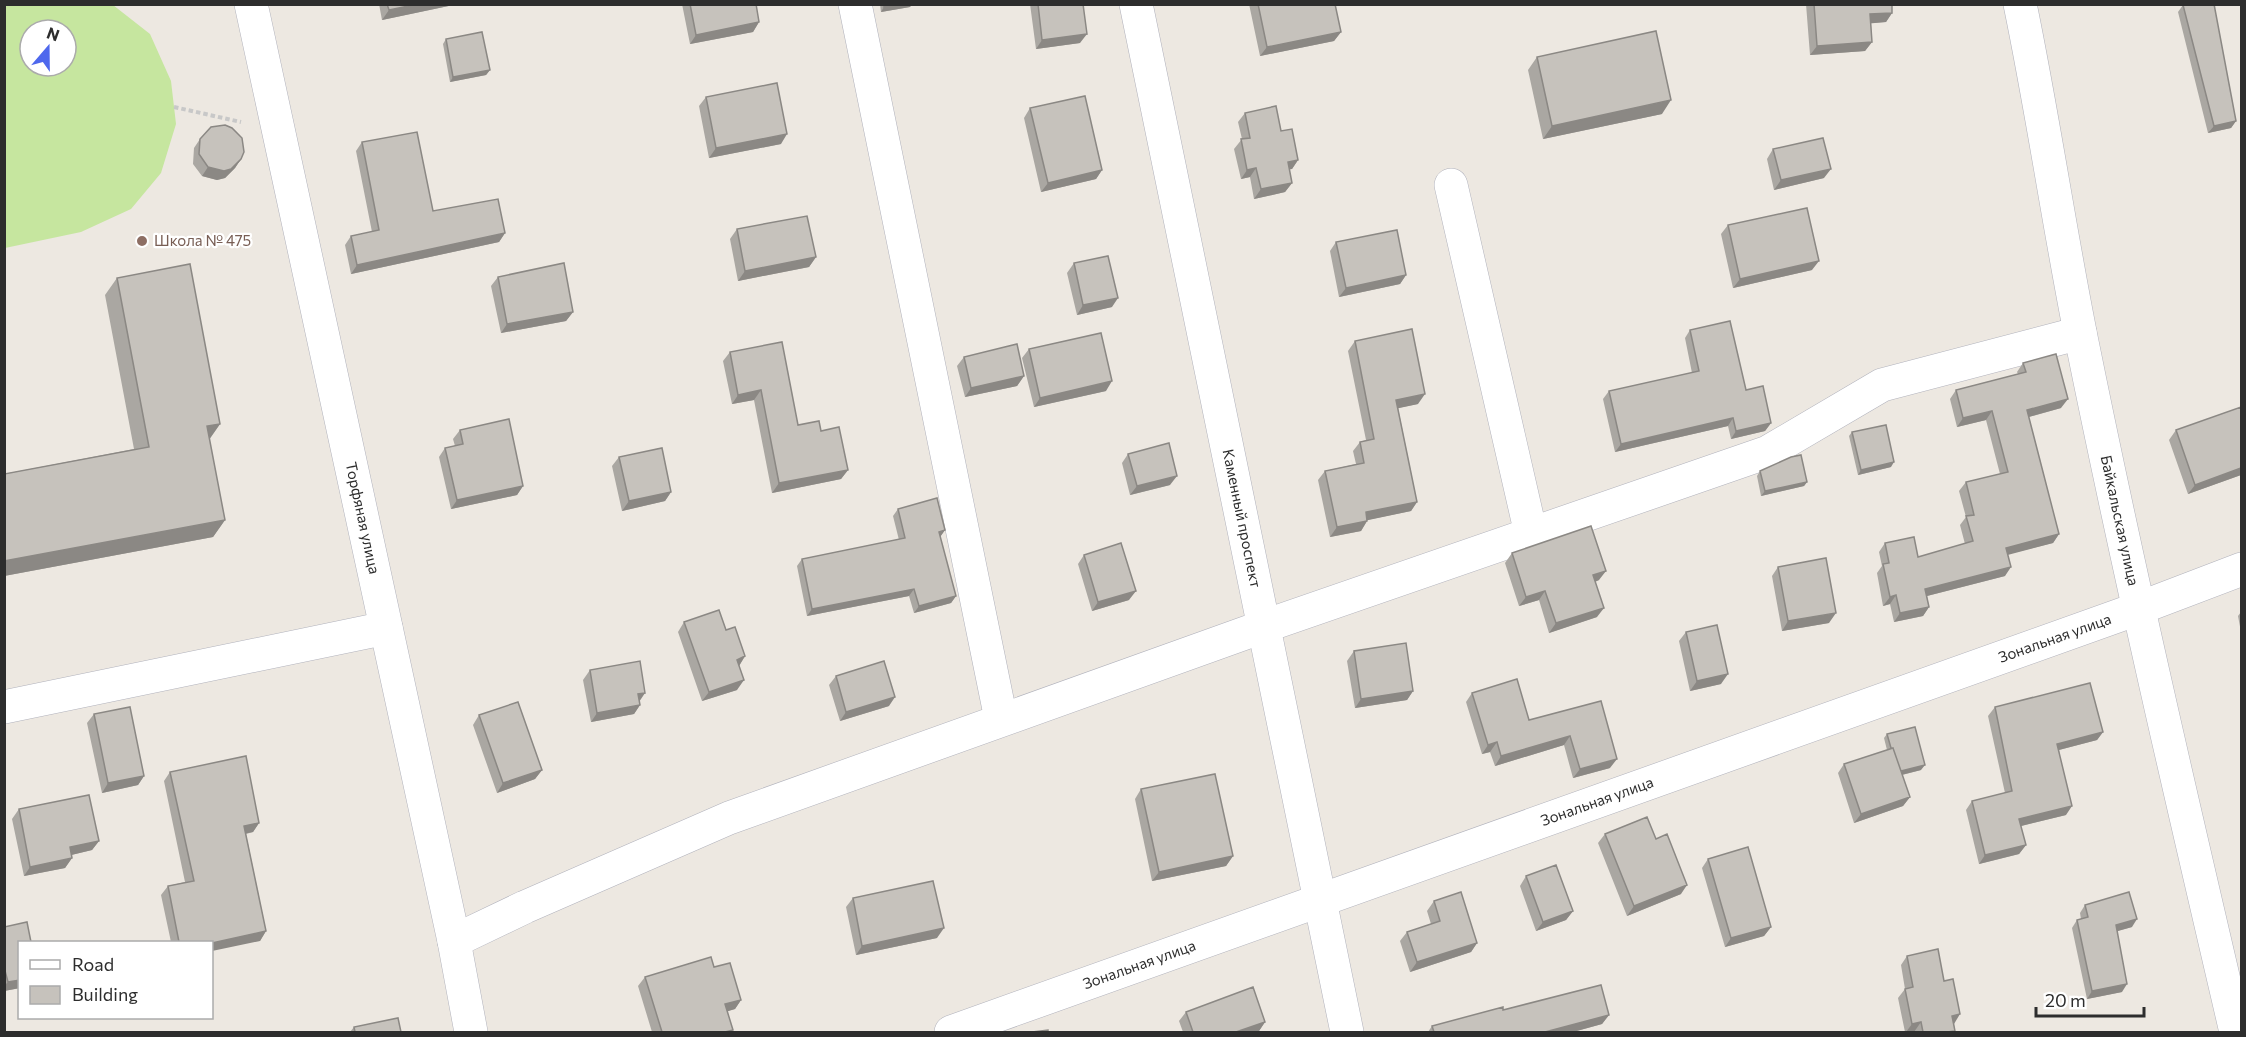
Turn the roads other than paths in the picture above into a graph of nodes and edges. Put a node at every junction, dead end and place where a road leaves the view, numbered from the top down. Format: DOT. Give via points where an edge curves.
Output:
graph roads {
  1 [pos="251,4"];
  2 [pos="855,4"];
  3 [pos="1136,4"];
  4 [pos="2020,4"];
  5 [pos="1451,185"];
  6 [pos="2080,333"];
  7 [pos="1531,534"];
  8 [pos="2241,569"];
  9 [pos="2137,609"];
  10 [pos="1262,627"];
  11 [pos="386,628"];
  12 [pos="4,707"];
  13 [pos="1001,719"];
  14 [pos="1320,900"];
  15 [pos="454,941"];
  16 [pos="471,1032"];
  17 [pos="951,1032"];
  18 [pos="1347,1032"];
  19 [pos="2236,1032"];
  1 -- 11 [label="street, Торфяная улица"];
  2 -- 13 [label="street"];
  3 -- 10 [label="street, Каменный проспект"];
  4 -- 6 [label="street, Байкальская улица"];
  5 -- 7 [label="street"];
  6 -- 7 [label="street" via="1882,385 1768,452"];
  6 -- 9 [label="street, Байкальская улица"];
  7 -- 10 [label="street"];
  8 -- 9 [label="street, Зональная улица"];
  9 -- 14 [label="street, Зональная улица"];
  9 -- 19 [label="street, Байкальская улица"];
  10 -- 13 [label="street"];
  10 -- 14 [label="street, Каменный проспект"];
  11 -- 12 [label="street"];
  11 -- 15 [label="street, Торфяная улица"];
  13 -- 15 [label="street" via="729,818"];
  14 -- 17 [label="street, Зональная улица"];
  14 -- 18 [label="street, Каменный проспект"];
  15 -- 16 [label="street, Торфяная улица"];
}
